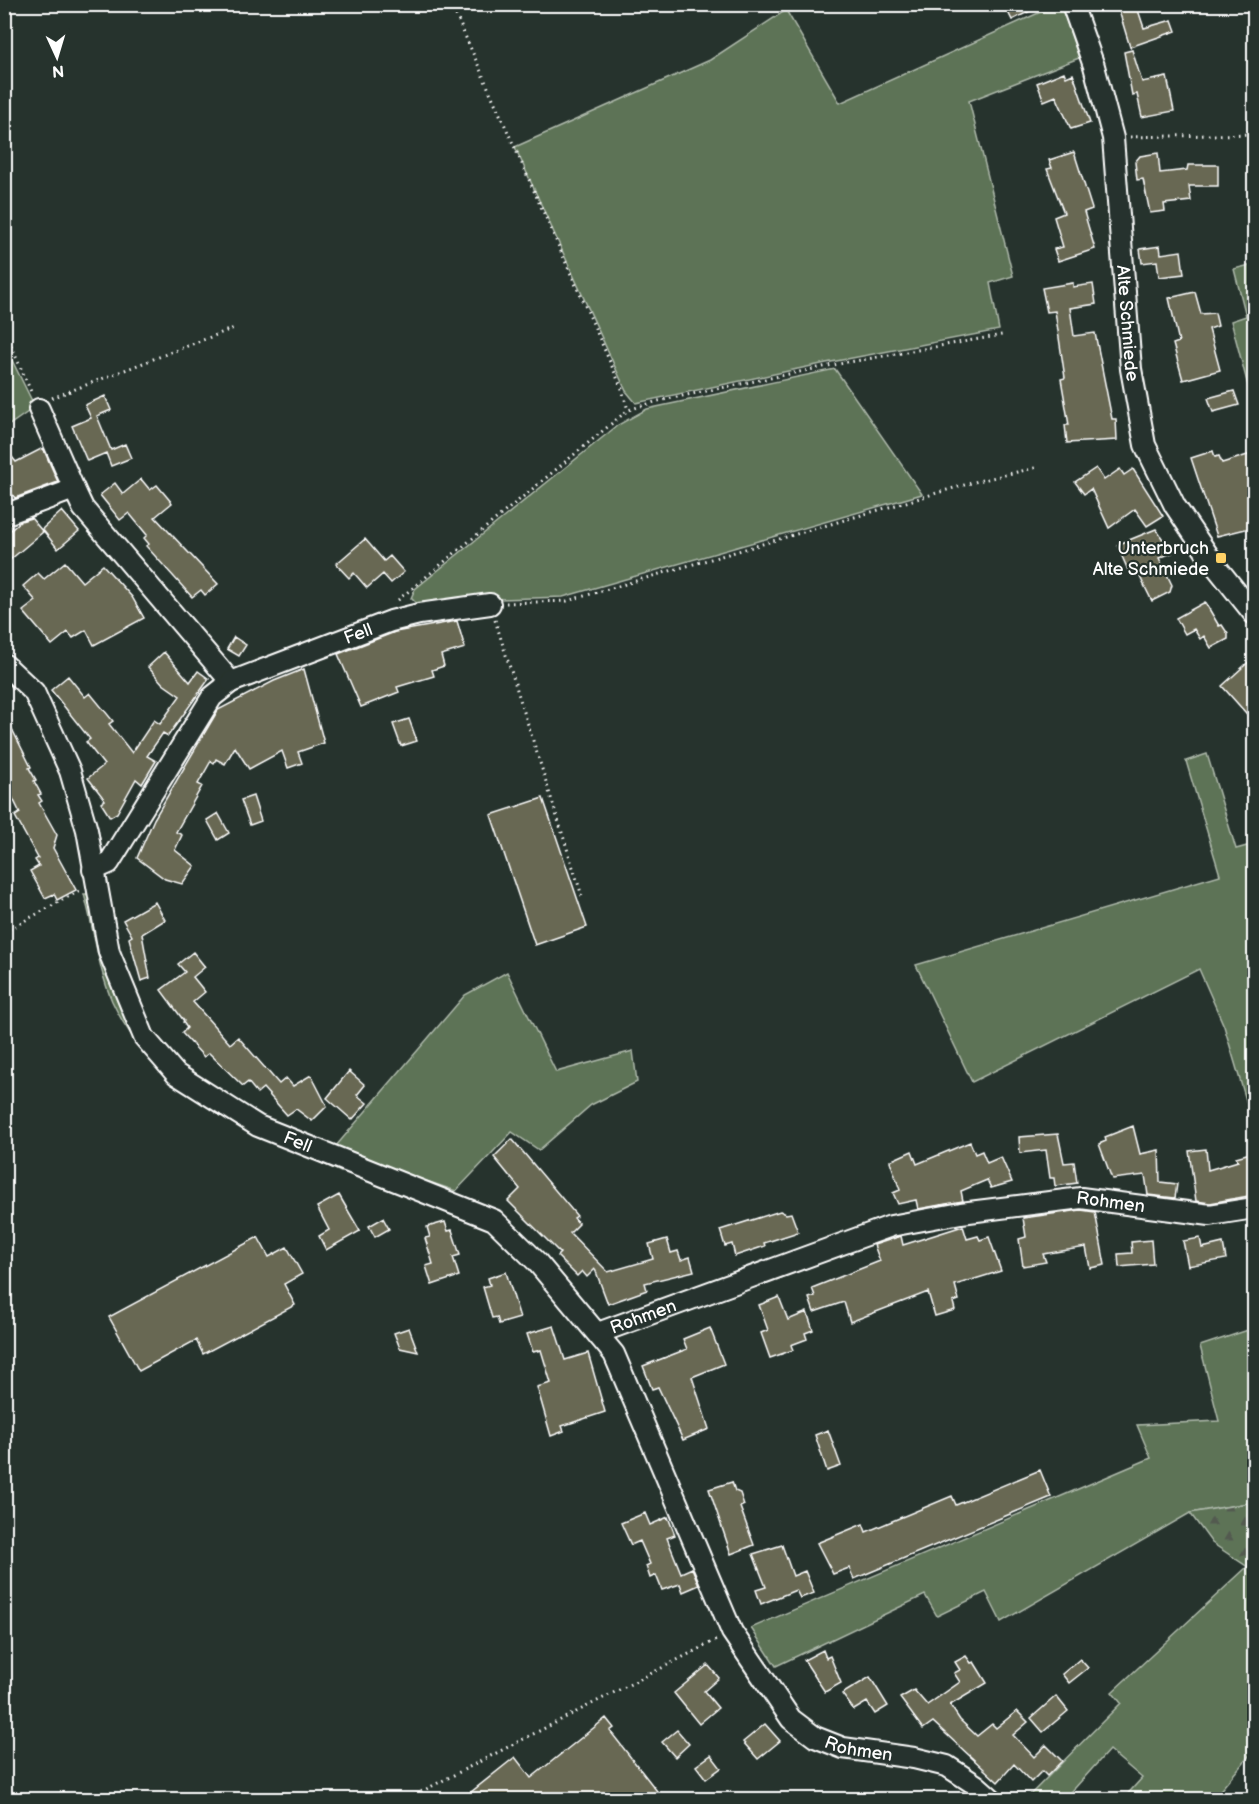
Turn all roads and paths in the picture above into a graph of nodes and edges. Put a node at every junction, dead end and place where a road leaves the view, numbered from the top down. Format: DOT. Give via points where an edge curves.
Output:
graph roads {
  1 [pos="451,4"];
  2 [pos="1072,4"];
  3 [pos="1254,134"];
  4 [pos="1113,138"];
  5 [pos="234,328"];
  6 [pos="4,329"];
  7 [pos="1002,335"];
  8 [pos="37,406"];
  9 [pos="628,410"];
  10 [pos="1039,467"];
  11 [pos="74,489"];
  12 [pos="4,514"];
  13 [pos="490,604"];
  14 [pos="1254,614"];
  15 [pos="376,626"];
  16 [pos="4,664"];
  17 [pos="231,682"];
  18 [pos="94,876"];
  19 [pos="582,896"];
  20 [pos="4,932"];
  21 [pos="1254,1208"];
  22 [pos="598,1333"];
  23 [pos="732,1632"];
  24 [pos="405,1800"];
  25 [pos="993,1800"];
  1 -- 9 [label="path"];
  2 -- 4 [label="street, Alte Schmiede"];
  3 -- 4 [label="path"];
  4 -- 14 [label="street, Alte Schmiede" via="1131,369 1144,446 1175,506"];
  5 -- 8 [label="path"];
  6 -- 8 [label="path"];
  7 -- 9 [label="path" via="832,365"];
  8 -- 11 [label="street"];
  9 -- 15 [label="path" via="384,612"];
  10 -- 13 [label="path" via="978,481 567,601"];
  11 -- 12 [label="street"];
  11 -- 17 [label="street" via="83,508"];
  13 -- 15 [label="street, Fell" via="419,614"];
  13 -- 19 [label="path"];
  15 -- 17 [label="street, Fell"];
  16 -- 18 [label="street, Fell" via="34,692 52,728 70,771 87,830"];
  17 -- 18 [label="street, Fell" via="212,697 109,863"];
  18 -- 20 [label="path"];
  18 -- 22 [label="street, Fell" via="109,952 135,1016 144,1037 176,1074 258,1126 494,1220 537,1262"];
  21 -- 22 [label="street, Rohmen" via="1210,1215 1081,1198 891,1226"];
  22 -- 23 [label="street, Rohmen" via="614,1354"];
  23 -- 24 [label="path"];
  23 -- 25 [label="street, Rohmen" via="791,1719 815,1737 843,1748 947,1766"];
}
